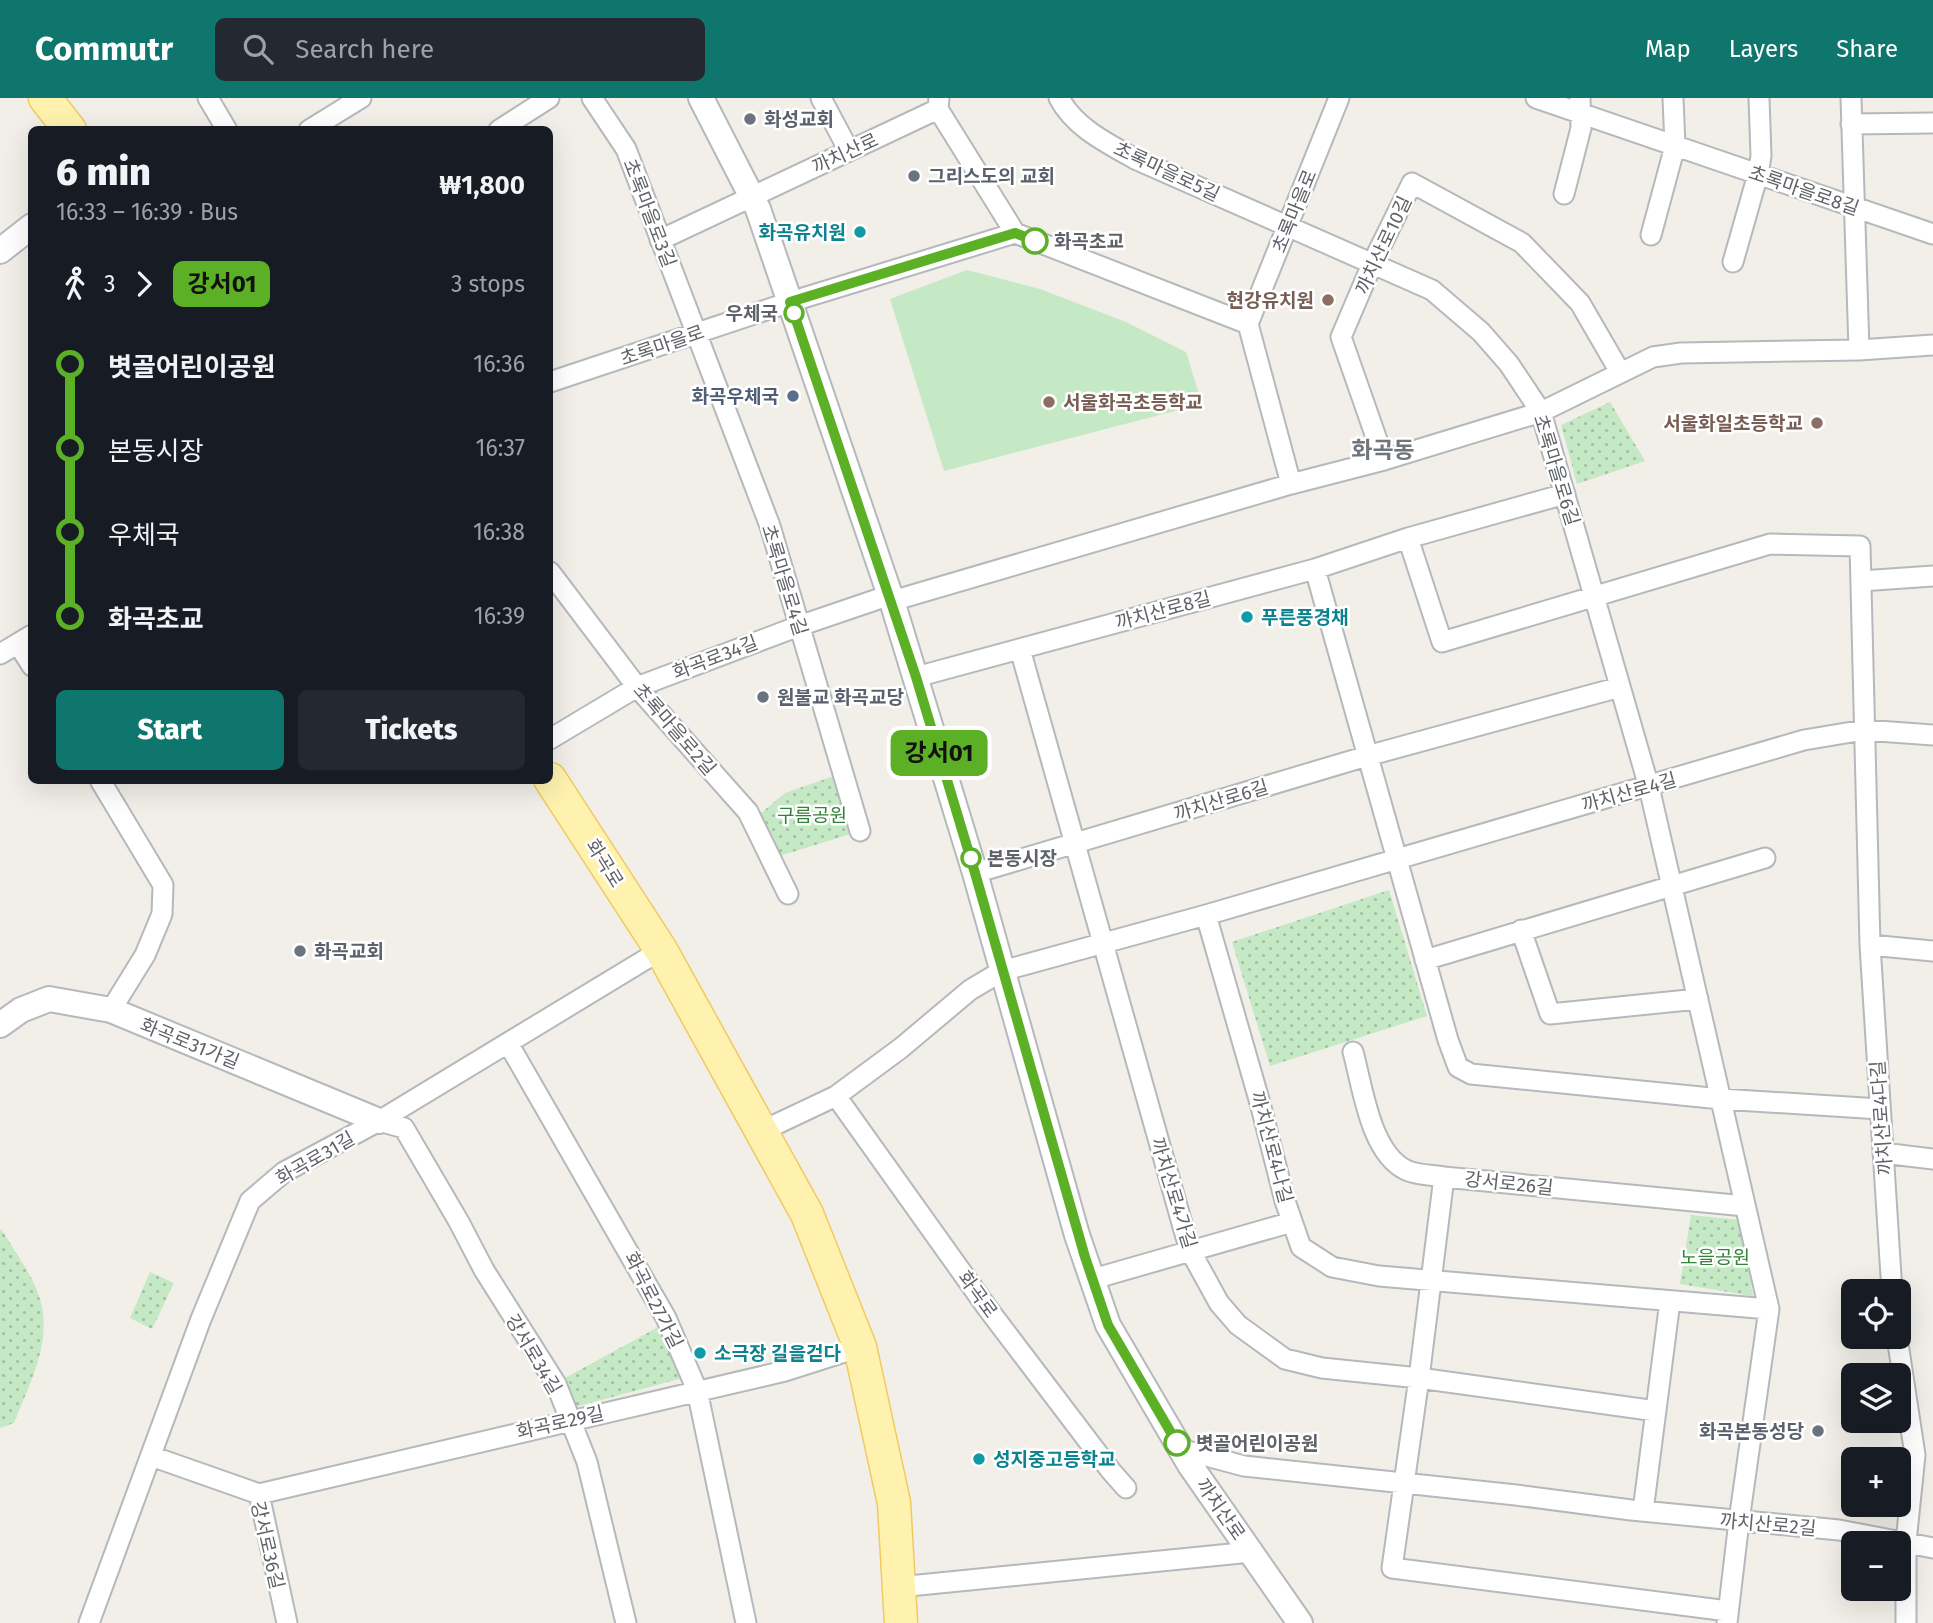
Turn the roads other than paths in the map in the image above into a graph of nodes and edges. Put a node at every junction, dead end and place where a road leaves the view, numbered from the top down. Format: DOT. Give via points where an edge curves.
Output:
graph roads {
  1 [pos="45,98"];
  2 [pos="208,98"];
  3 [pos="361,98"];
  4 [pos="549,98"];
  5 [pos="592,98"];
  6 [pos="701,98"];
  7 [pos="821,98"];
  8 [pos="1059,98"];
  9 [pos="1339,98"];
  10 [pos="1536,98"];
  11 [pos="1673,98"];
  12 [pos="1759,98"];
  13 [pos="1851,98"];
  14 [pos="939,104"];
  15 [pos="1580,106"];
  16 [pos="1933,123"];
  17 [pos="1852,124"];
  18 [pos="67,126"];
  19 [pos="225,126"];
  20 [pos="316,126"];
  21 [pos="505,126"];
  22 [pos="1675,146"];
  23 [pos="849,151"];
  24 [pos="1758,174"];
  25 [pos="1564,194"];
  26 [pos="751,196"];
  27 [pos="1854,207"];
  28 [pos="1288,226"];
  29 [pos="28,229"];
  30 [pos="1015,233"];
  31 [pos="1933,234"];
  32 [pos="1651,235"];
  33 [pos="660,240"];
  34 [pos="0,251"];
  35 [pos="1373,262"];
  36 [pos="1733,262"];
  37 [pos="790,302"];
  38 [pos="1248,324"];
  39 [pos="695,334"];
  40 [pos="1933,345"];
  41 [pos="1859,350"];
  42 [pos="1620,372"];
  43 [pos="553,381"];
  44 [pos="1541,412"];
  45 [pos="1384,460"];
  46 [pos="1291,484"];
  47 [pos="1565,494"];
  48 [pos="1408,538"];
  49 [pos="1315,569"];
  50 [pos="553,576"];
  51 [pos="1933,576"];
  52 [pos="1861,581"];
  53 [pos="1594,596"];
  54 [pos="891,598"];
  55 [pos="799,626"];
  56 [pos="25,640"];
  57 [pos="1020,649"];
  58 [pos="0,654"];
  59 [pos="916,677"];
  60 [pos="637,687"];
  61 [pos="1620,687"];
  62 [pos="1864,730"];
  63 [pos="1933,735"];
  64 [pos="553,737"];
  65 [pos="1367,756"];
  66 [pos="102,784"];
  67 [pos="553,784"];
  68 [pos="1649,786"];
  69 [pos="860,831"];
  70 [pos="1074,843"];
  71 [pos="1396,858"];
  72 [pos="1765,858"];
  73 [pos="975,873"];
  74 [pos="1671,884"];
  75 [pos="788,894"];
  76 [pos="1206,915"];
  77 [pos="1521,930"];
  78 [pos="1103,944"];
  79 [pos="1870,945"];
  80 [pos="661,950"];
  81 [pos="1933,951"];
  82 [pos="1425,960"];
  83 [pos="1002,971"];
  84 [pos="1698,999"];
  85 [pos="111,1010"];
  86 [pos="0,1025"];
  87 [pos="508,1043"];
  88 [pos="1353,1052"];
  89 [pos="836,1096"];
  90 [pos="1721,1099"];
  91 [pos="1880,1109"];
  92 [pos="379,1121"];
  93 [pos="762,1131"];
  94 [pos="1883,1153"];
  95 [pos="1933,1159"];
  96 [pos="1444,1177"];
  97 [pos="1745,1206"];
  98 [pos="1292,1222"];
  99 [pos="1191,1252"];
  100 [pos="1093,1279"];
  101 [pos="1891,1279"];
  102 [pos="1431,1280"];
  103 [pos="1670,1301"];
  104 [pos="1769,1309"];
  105 [pos="860,1347"];
  106 [pos="1899,1349"];
  107 [pos="1419,1378"];
  108 [pos="697,1390"];
  109 [pos="1656,1411"];
  110 [pos="569,1419"];
  111 [pos="1180,1449"];
  112 [pos="151,1456"];
  113 [pos="1404,1484"];
  114 [pos="1126,1488"];
  115 [pos="259,1494"];
  116 [pos="1643,1511"];
  117 [pos="1738,1521"];
  118 [pos="1845,1531"];
  119 [pos="1907,1531"];
  120 [pos="1911,1543"];
  121 [pos="1933,1548"];
  122 [pos="1251,1552"];
  123 [pos="899,1587"];
  124 [pos="1906,1601"];
  125 [pos="1728,1617"];
  126 [pos="895,1621"];
  127 [pos="89,1623"];
  128 [pos="287,1623"];
  129 [pos="626,1623"];
  130 [pos="746,1623"];
  131 [pos="1300,1623"];
  132 [pos="1906,1623"];
  1 -- 18 [label="main road"];
  2 -- 19 [label="street"];
  3 -- 20 [label="street"];
  4 -- 21 [label="street"];
  5 -- 33 [label="street, 초록마을로3길" via="626,149"];
  6 -- 26 [label="street, 까치산로"];
  7 -- 23 [label="street"];
  8 -- 28 [label="street, 초록마을로5길" via="1092,134 1135,159"];
  9 -- 28 [label="street, 초록마을로"];
  10 -- 15 [label="street, 초록마을로8길"];
  11 -- 22 [label="street"];
  12 -- 24 [label="street"];
  13 -- 17 [label="street"];
  14 -- 23 [label="street, 까치산로"];
  14 -- 30 [label="street"];
  15 -- 22 [label="street, 초록마을로8길"];
  15 -- 25 [label="street" via="1581,128"];
  16 -- 17 [label="street"];
  17 -- 27 [label="street"];
  22 -- 24 [label="street, 초록마을로8길"];
  22 -- 32 [label="street"];
  23 -- 26 [label="street, 까치산로"];
  24 -- 27 [label="street, 초록마을로8길"];
  24 -- 36 [label="street"];
  26 -- 33 [label="street"];
  26 -- 37 [label="street, 까치산로"];
  27 -- 31 [label="street, 초록마을로8길"];
  27 -- 41 [label="street"];
  28 -- 35 [label="street, 초록마을로6길"];
  28 -- 38 [label="street, 초록마을로"];
  29 -- 34 [label="street"];
  30 -- 37 [label="street, 초록마을로"];
  30 -- 38 [label="street"];
  33 -- 39 [label="street, 초록마을로3길"];
  35 -- 42 [label="street, 까치산로10길" via="1412,183 1522,243 1580,303"];
  35 -- 44 [label="street, 초록마을로6길" via="1432,290 1481,332"];
  35 -- 45 [label="street, 까치산로10길" via="1341,337"];
  37 -- 39 [label="street, 초록마을로"];
  37 -- 54 [label="street, 까치산로"];
  38 -- 46 [label="street"];
  39 -- 43 [label="street, 초록마을로"];
  39 -- 55 [label="street, 초록마을로4길" via="770,526"];
  40 -- 41 [label="street"];
  41 -- 42 [label="street" via="1681,353 1653,357"];
  42 -- 44 [label="street"];
  44 -- 45 [label="street"];
  44 -- 47 [label="street, 초록마을로6길"];
  45 -- 46 [label="street"];
  46 -- 54 [label="street"];
  47 -- 48 [label="street, 까치산로8길"];
  47 -- 53 [label="street, 초록마을로6길"];
  48 -- 49 [label="street, 까치산로8길"];
  48 -- 53 [label="street" via="1442,642"];
  49 -- 57 [label="street, 까치산로8길"];
  49 -- 65 [label="street"];
  50 -- 60 [label="street, 초록마을로2길"];
  51 -- 52 [label="street"];
  52 -- 53 [label="street" via="1860,546 1770,544"];
  52 -- 62 [label="street"];
  53 -- 61 [label="street, 초록마을로6길"];
  54 -- 55 [label="street, 화곡로34길"];
  54 -- 59 [label="street, 까치산로"];
  55 -- 60 [label="street, 화곡로34길"];
  55 -- 69 [label="street, 초록마을로4길"];
  56 -- 58 [label="street"];
  57 -- 59 [label="street, 까치산로8길"];
  57 -- 70 [label="street"];
  59 -- 73 [label="street, 까치산로"];
  60 -- 64 [label="street, 화곡로34길"];
  60 -- 75 [label="street, 초록마을로2길" via="748,812"];
  61 -- 65 [label="street, 까치산로6길"];
  61 -- 68 [label="street, 초록마을로6길"];
  62 -- 63 [label="street, 까치산로4길"];
  62 -- 68 [label="street, 까치산로4길" via="1804,740"];
  62 -- 79 [label="street, 까치산로4다길"];
  65 -- 70 [label="street, 까치산로6길"];
  65 -- 71 [label="street"];
  66 -- 85 [label="street" via="163,885 162,914"];
  67 -- 80 [label="main road, 화곡로"];
  68 -- 71 [label="street, 까치산로4길"];
  68 -- 74 [label="street"];
  70 -- 73 [label="street, 까치산로6길"];
  70 -- 78 [label="street"];
  71 -- 76 [label="street, 까치산로4길"];
  71 -- 82 [label="street"];
  72 -- 74 [label="street"];
  73 -- 83 [label="street, 까치산로"];
  74 -- 77 [label="street"];
  74 -- 84 [label="street"];
  76 -- 78 [label="street, 까치산로4길"];
  76 -- 98 [label="street, 까치산로4나길"];
  77 -- 82 [label="street"];
  77 -- 84 [label="street" via="1550,1014"];
  78 -- 83 [label="street, 까치산로4길"];
  78 -- 99 [label="street, 까치산로4가길"];
  79 -- 81 [label="street"];
  79 -- 91 [label="street, 까치산로4다길"];
  80 -- 87 [label="street, 화곡로31길"];
  80 -- 93 [label="main road, 화곡로"];
  82 -- 90 [label="street" via="1458,1067 1471,1074"];
  83 -- 89 [label="street" via="970,990"];
  83 -- 100 [label="street, 까치산로"];
  84 -- 90 [label="street"];
  85 -- 86 [label="street, 화곡로31가길" via="49,999"];
  85 -- 92 [label="street, 화곡로31가길"];
  87 -- 92 [label="street, 화곡로31길"];
  87 -- 108 [label="street, 화곡로27가길" via="666,1318"];
  88 -- 96 [label="street, 강서로26길" via="1378,1141 1391,1159 1408,1171"];
  89 -- 93 [label="street"];
  89 -- 114 [label="street, 화곡로" via="988,1309"];
  90 -- 91 [label="street"];
  90 -- 97 [label="street"];
  91 -- 94 [label="street, 까치산로4다길"];
  92 -- 110 [label="street, 강서로34길" via="404,1128 484,1270 556,1384"];
  92 -- 112 [label="street, 화곡로31길" via="284,1172 250,1201"];
  93 -- 105 [label="main road, 화곡로" via="807,1214"];
  94 -- 95 [label="street"];
  94 -- 101 [label="street, 까치산로4다길"];
  96 -- 97 [label="street, 강서로26길"];
  96 -- 102 [label="street"];
  97 -- 104 [label="street"];
  98 -- 99 [label="street"];
  98 -- 102 [label="street, 까치산로4나길" via="1301,1247 1332,1267"];
  99 -- 100 [label="street"];
  99 -- 107 [label="street, 까치산로4가길" via="1219,1303 1237,1325 1285,1359 1322,1368"];
  100 -- 111 [label="street, 까치산로" via="1108,1325"];
  102 -- 103 [label="street, 까치산로4나길"];
  102 -- 107 [label="street"];
  103 -- 104 [label="street, 까치산로4나길"];
  103 -- 109 [label="street"];
  104 -- 117 [label="street"];
  105 -- 108 [label="street, 화곡로29길" via="785,1371"];
  105 -- 123 [label="main road, 화곡로" via="894,1503"];
  106 -- 119 [label="street" via="1915,1455"];
  107 -- 109 [label="street, 까치산로4가길"];
  107 -- 113 [label="street"];
  108 -- 110 [label="street, 화곡로29길"];
  108 -- 130 [label="street, 화곡로27가길"];
  109 -- 116 [label="street"];
  110 -- 115 [label="street, 화곡로29길"];
  110 -- 129 [label="street, 강서로34길" via="587,1462"];
  111 -- 113 [label="street, 까치산로2길" via="1244,1466"];
  111 -- 122 [label="street, 까치산로"];
  112 -- 115 [label="street, 강서로36길"];
  112 -- 127 [label="street, 화곡로31길"];
  113 -- 116 [label="street, 까치산로2길"];
  113 -- 125 [label="street" via="1392,1568"];
  115 -- 128 [label="street, 강서로36길"];
  116 -- 117 [label="street, 까치산로2길"];
  117 -- 118 [label="street, 까치산로2길"];
  117 -- 125 [label="street"];
  120 -- 121 [label="street, 까치산로2길"];
  122 -- 123 [label="street"];
  122 -- 131 [label="street, 까치산로"];
  123 -- 126 [label="main road, 화곡로"];
  124 -- 132 [label="street"];
}
